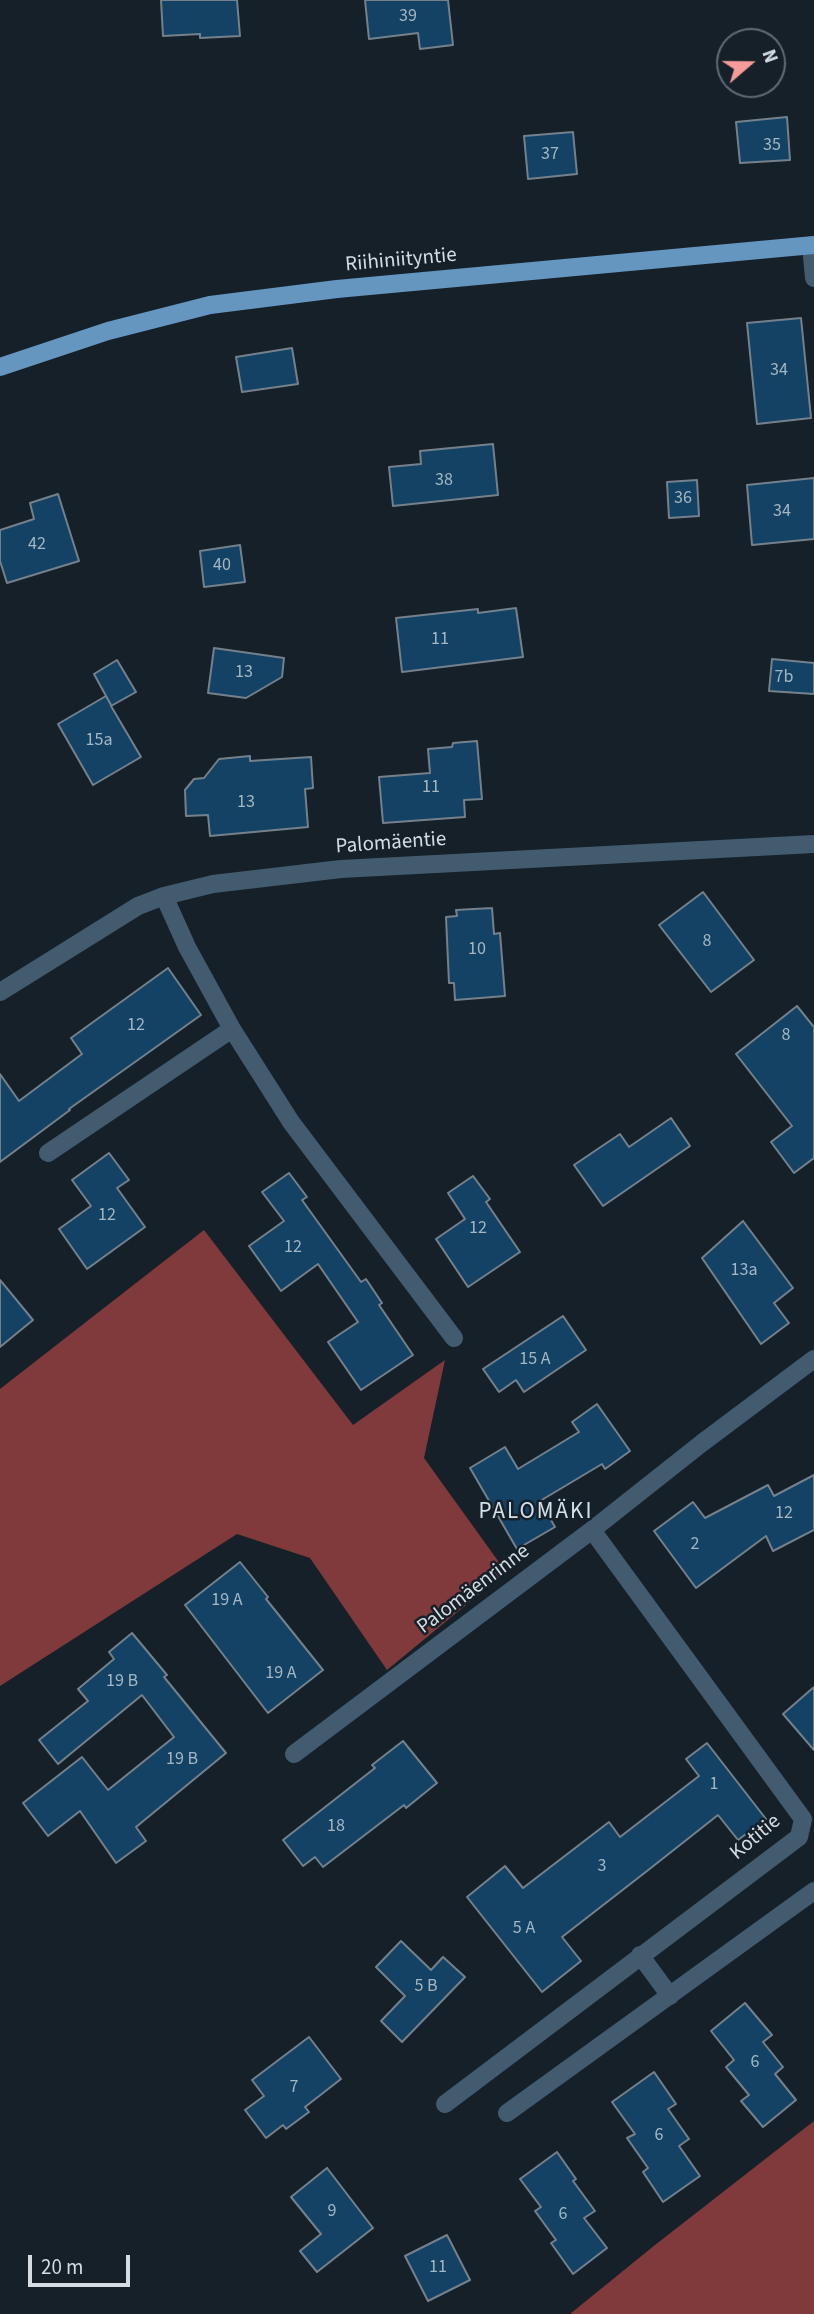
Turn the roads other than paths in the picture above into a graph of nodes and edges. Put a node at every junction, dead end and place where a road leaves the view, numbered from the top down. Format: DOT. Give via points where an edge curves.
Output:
graph roads {
  1 [pos="812,245"];
  2 [pos="814,278"];
  3 [pos="0,367"];
  4 [pos="814,844"];
  5 [pos="164,896"];
  6 [pos="0,992"];
  7 [pos="232,1029"];
  8 [pos="48,1153"];
  9 [pos="454,1338"];
  10 [pos="814,1359"];
  11 [pos="593,1530"];
  12 [pos="294,1754"];
  13 [pos="808,1814"];
  14 [pos="814,1891"];
  15 [pos="640,1955"];
  16 [pos="670,1996"];
  17 [pos="445,2104"];
  18 [pos="507,2113"];
  1 -- 2 [label="street"];
  1 -- 3 [label="main road, Riihiniityntie" via="210,305 108,331"];
  4 -- 5 [label="street, Palomäentie" via="341,869 213,884"];
  5 -- 6 [label="street, Palomäentie" via="138,906"];
  5 -- 7 [label="street"];
  7 -- 8 [label="street"];
  7 -- 9 [label="street" via="291,1122"];
  10 -- 11 [label="street, Palomäenrinne"];
  11 -- 12 [label="street, Palomäenrinne"];
  11 -- 13 [label="street, Kotitie"];
  13 -- 15 [label="street, Kotitie" via="799,1837"];
  14 -- 16 [label="street"];
  15 -- 16 [label="street"];
  15 -- 17 [label="street, Kotitie"];
  16 -- 18 [label="street"];
}
